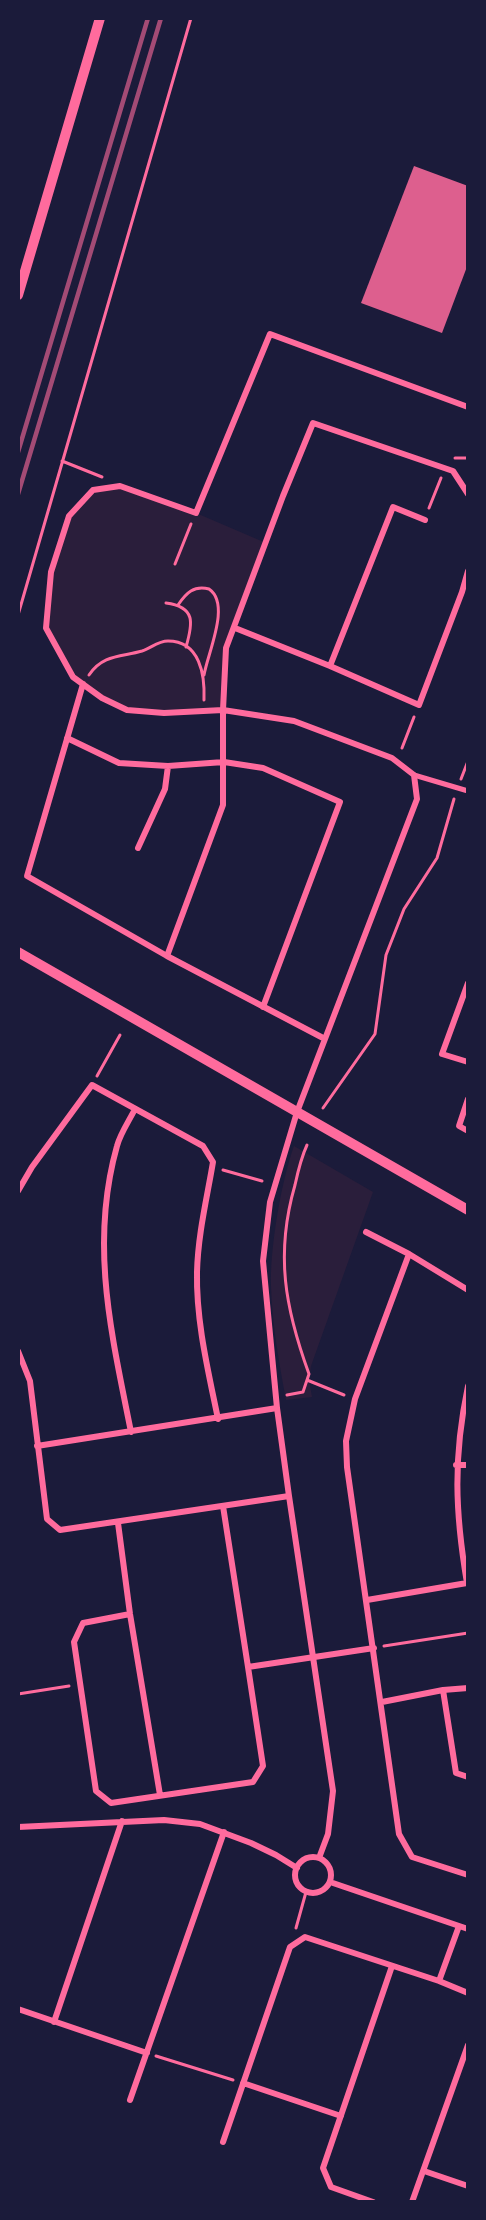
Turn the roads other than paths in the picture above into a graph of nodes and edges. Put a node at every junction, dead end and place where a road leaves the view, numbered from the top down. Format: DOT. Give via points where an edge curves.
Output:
graph roads {
  1 [pos="100,18"];
  2 [pos="18,295"];
  3 [pos="468,407"];
  4 [pos="468,494"];
  5 [pos="425,520"];
  6 [pos="468,571"];
  7 [pos="235,628"];
  8 [pos="330,666"];
  9 [pos="83,684"];
  10 [pos="223,710"];
  11 [pos="67,738"];
  12 [pos="224,762"];
  13 [pos="168,766"];
  14 [pos="414,775"];
  15 [pos="468,791"];
  16 [pos="138,848"];
  17 [pos="18,952"];
  18 [pos="167,956"];
  19 [pos="468,983"];
  20 [pos="263,1007"];
  21 [pos="326,1039"];
  22 [pos="468,1062"];
  23 [pos="468,1099"];
  24 [pos="135,1109"];
  25 [pos="297,1112"];
  26 [pos="468,1131"];
  27 [pos="18,1191"];
  28 [pos="468,1210"];
  29 [pos="366,1232"];
  30 [pos="409,1254"];
  31 [pos="468,1290"];
  32 [pos="18,1351"];
  33 [pos="468,1386"];
  34 [pos="277,1408"];
  35 [pos="218,1419"];
  36 [pos="131,1432"];
  37 [pos="37,1446"];
  38 [pos="456,1465"];
  39 [pos="468,1465"];
  40 [pos="289,1496"];
  41 [pos="223,1506"];
  42 [pos="118,1523"];
  43 [pos="367,1600"];
  44 [pos="130,1614"];
  45 [pos="374,1648"];
  46 [pos="313,1657"];
  47 [pos="248,1667"];
  48 [pos="468,1688"];
  49 [pos="443,1690"];
  50 [pos="382,1702"];
  51 [pos="468,1777"];
  52 [pos="160,1795"];
  53 [pos="122,1821"];
  54 [pos="18,1827"];
  55 [pos="224,1832"];
  56 [pos="319,1858"];
  57 [pos="297,1868"];
  58 [pos="468,1875"];
  59 [pos="330,1882"];
  60 [pos="459,1926"];
  61 [pos="468,1929"];
  62 [pos="392,1966"];
  63 [pos="439,1981"];
  64 [pos="468,1993"];
  65 [pos="18,2009"];
  66 [pos="54,2022"];
  67 [pos="468,2045"];
  68 [pos="147,2053"];
  69 [pos="243,2084"];
  70 [pos="130,2100"];
  71 [pos="341,2116"];
  72 [pos="223,2142"];
  73 [pos="424,2171"];
  74 [pos="468,2186"];
  75 [pos="373,2202"];
  76 [pos="412,2202"];
  1 -- 2 [label="street"];
  3 -- 9 [label="street" via="270,334 196,513 120,486 93,490 69,516 51,572 46,628 73,677"];
  4 -- 7 [label="street" via="453,471 313,423"];
  5 -- 8 [label="street" via="393,507"];
  6 -- 8 [label="street" via="419,705"];
  7 -- 8 [label="street"];
  7 -- 10 [label="street" via="226,648"];
  9 -- 10 [label="street" via="127,710"];
  9 -- 11 [label="street"];
  10 -- 12 [label="street"];
  10 -- 14 [label="street" via="294,721 392,758"];
  11 -- 13 [label="street" via="119,763"];
  11 -- 18 [label="street" via="27,876"];
  12 -- 13 [label="street"];
  12 -- 18 [label="street" via="223,806"];
  12 -- 20 [label="street" via="263,768 340,802"];
  13 -- 16 [label="street" via="165,789"];
  14 -- 15 [label="street"];
  14 -- 21 [label="street" via="417,799"];
  17 -- 25 [label="street"];
  18 -- 20 [label="street"];
  19 -- 22 [label="street" via="442,1054"];
  20 -- 21 [label="street"];
  21 -- 25 [label="street"];
  23 -- 26 [label="street" via="459,1126"];
  24 -- 27 [label="street" via="92,1085"];
  24 -- 35 [label="street" via="203,1146 213,1162 197,1272 201,1334"];
  24 -- 36 [label="street" via="117,1145 103,1248 106,1304"];
  25 -- 28 [label="street"];
  25 -- 34 [label="street" via="270,1202 263,1261"];
  29 -- 30 [label="street"];
  30 -- 31 [label="street"];
  30 -- 43 [label="street" via="355,1399 346,1441 346,1467"];
  32 -- 37 [label="street" via="30,1381"];
  33 -- 38 [label="street"];
  34 -- 35 [label="street"];
  34 -- 40 [label="street"];
  35 -- 36 [label="street"];
  36 -- 37 [label="street"];
  37 -- 42 [label="street" via="48,1519 60,1530"];
  38 -- 39 [label="street"];
  38 -- 43 [label="street" via="456,1504 467,1582"];
  40 -- 41 [label="street"];
  40 -- 46 [label="street"];
  41 -- 42 [label="street"];
  41 -- 47 [label="street"];
  42 -- 44 [label="street"];
  43 -- 45 [label="street"];
  44 -- 52 [label="street"];
  44 -- 52 [label="street" via="83,1623 74,1642 96,1791 111,1803"];
  45 -- 46 [label="street"];
  45 -- 50 [label="street"];
  46 -- 47 [label="street"];
  46 -- 56 [label="street" via="333,1791 328,1834"];
  47 -- 52 [label="street" via="264,1766 253,1782"];
  48 -- 49 [label="street"];
  49 -- 50 [label="street"];
  49 -- 51 [label="street" via="456,1773"];
  50 -- 58 [label="street" via="399,1834 412,1857"];
  53 -- 54 [label="street"];
  53 -- 55 [label="street" via="188,1822"];
  53 -- 66 [label="street"];
  55 -- 57 [label="street" via="276,1854"];
  55 -- 68 [label="street"];
  56 -- 57 [label="street" via="304,1860"];
  56 -- 59 [label="street" via="331,1870"];
  57 -- 59 [label="street" via="296,1879 306,1892 318,1893"];
  59 -- 60 [label="street"];
  60 -- 61 [label="street"];
  60 -- 63 [label="street"];
  62 -- 63 [label="street"];
  62 -- 69 [label="street" via="305,1937 290,1947"];
  62 -- 71 [label="street"];
  63 -- 64 [label="street"];
  65 -- 66 [label="street"];
  66 -- 68 [label="street"];
  67 -- 73 [label="street"];
  68 -- 70 [label="street"];
  69 -- 71 [label="street"];
  69 -- 72 [label="street"];
  71 -- 75 [label="street" via="323,2168 331,2187"];
  73 -- 74 [label="street"];
  73 -- 76 [label="street"];
}
